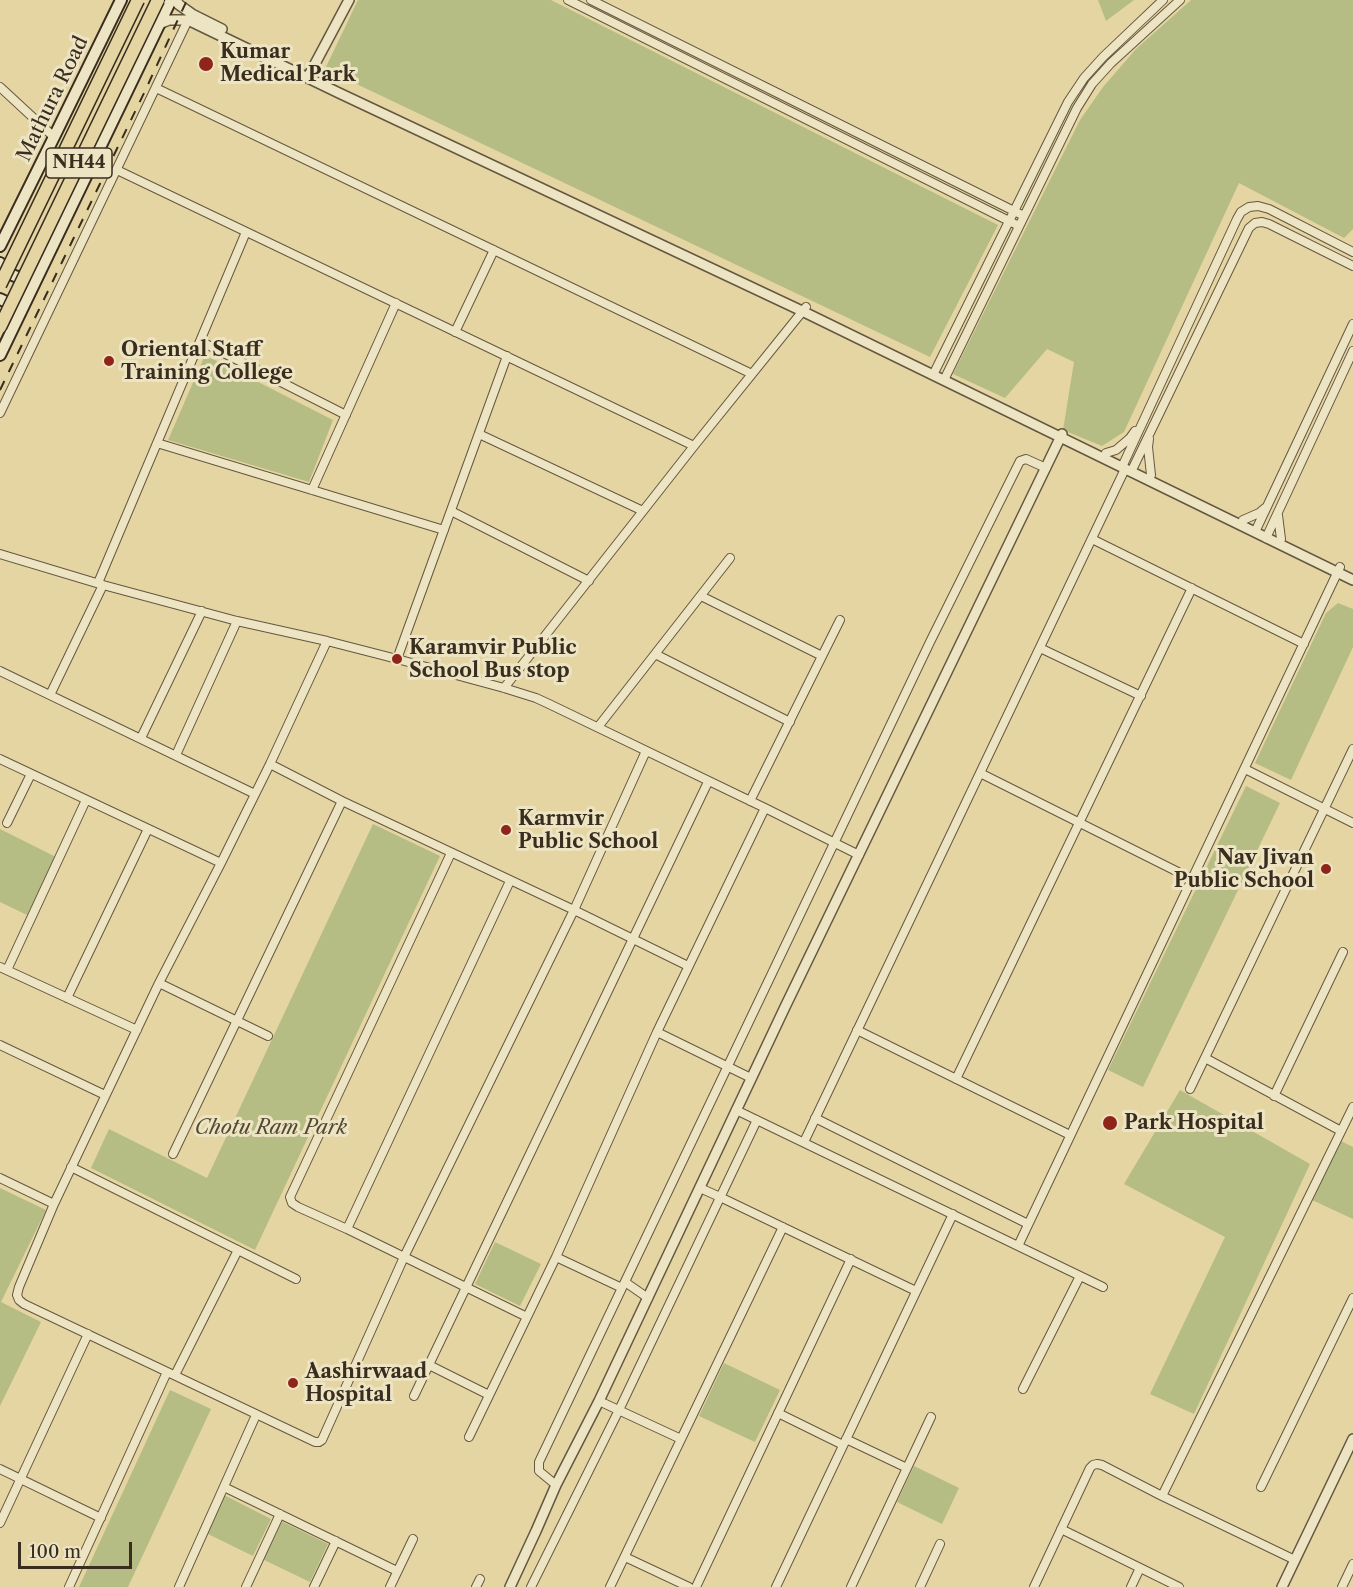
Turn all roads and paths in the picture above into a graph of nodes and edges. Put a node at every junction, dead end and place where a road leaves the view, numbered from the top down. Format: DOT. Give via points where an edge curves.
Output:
graph roads {
  1 [pos="121,0"];
  2 [pos="138,0"];
  3 [pos="158,0"];
  4 [pos="171,0"];
  5 [pos="177,0"];
  6 [pos="349,0"];
  7 [pos="568,0"];
  8 [pos="591,0"];
  9 [pos="1163,0"];
  10 [pos="1180,0"];
  11 [pos="188,20"];
  12 [pos="159,24"];
  13 [pos="310,75"];
  14 [pos="0,87"];
  15 [pos="156,88"];
  16 [pos="54,137"];
  17 [pos="117,170"];
  18 [pos="1014,211"];
  19 [pos="1024,216"];
  20 [pos="1009,221"];
  21 [pos="1019,226"];
  22 [pos="246,232"];
  23 [pos="0,246"];
  24 [pos="494,250"];
  25 [pos="1353,251"];
  26 [pos="0,263"];
  27 [pos="1353,266"];
  28 [pos="41,269"];
  29 [pos="0,285"];
  30 [pos="0,299"];
  31 [pos="396,303"];
  32 [pos="22,309"];
  33 [pos="804,309"];
  34 [pos="0,315"];
  35 [pos="15,323"];
  36 [pos="1353,324"];
  37 [pos="0,327"];
  38 [pos="455,332"];
  39 [pos="200,341"];
  40 [pos="1353,351"];
  41 [pos="0,355"];
  42 [pos="507,356"];
  43 [pos="934,372"];
  44 [pos="752,374"];
  45 [pos="945,378"];
  46 [pos="0,413"];
  47 [pos="346,415"];
  48 [pos="1143,422"];
  49 [pos="1151,429"];
  50 [pos="478,435"];
  51 [pos="1062,435"];
  52 [pos="157,443"];
  53 [pos="694,446"];
  54 [pos="1107,453"];
  55 [pos="1127,467"];
  56 [pos="1046,468"];
  57 [pos="1151,475"];
  58 [pos="312,490"];
  59 [pos="1267,506"];
  60 [pos="451,511"];
  61 [pos="644,511"];
  62 [pos="1278,514"];
  63 [pos="1243,520"];
  64 [pos="1256,530"];
  65 [pos="444,531"];
  66 [pos="1268,535"];
  67 [pos="1092,539"];
  68 [pos="1281,539"];
  69 [pos="0,554"];
  70 [pos="730,558"];
  71 [pos="1339,570"];
  72 [pos="1353,573"];
  73 [pos="1353,580"];
  74 [pos="589,581"];
  75 [pos="101,584"];
  76 [pos="1192,588"];
  77 [pos="701,596"];
  78 [pos="202,611"];
  79 [pos="840,620"];
  80 [pos="237,621"];
  81 [pos="327,641"];
  82 [pos="1304,644"];
  83 [pos="1040,648"];
  84 [pos="655,654"];
  85 [pos="822,656"];
  86 [pos="397,659"];
  87 [pos="0,671"];
  88 [pos="504,688"];
  89 [pos="50,695"];
  90 [pos="1141,696"];
  91 [pos="790,722"];
  92 [pos="598,727"];
  93 [pos="141,738"];
  94 [pos="1353,749"];
  95 [pos="646,751"];
  96 [pos="176,755"];
  97 [pos="0,759"];
  98 [pos="270,764"];
  99 [pos="1245,769"];
  100 [pos="980,772"];
  101 [pos="31,774"];
  102 [pos="708,782"];
  103 [pos="255,794"];
  104 [pos="86,800"];
  105 [pos="342,801"];
  106 [pos="750,801"];
  107 [pos="765,808"];
  108 [pos="1324,810"];
  109 [pos="1079,822"];
  110 [pos="7,824"];
  111 [pos="1353,824"];
  112 [pos="148,829"];
  113 [pos="834,844"];
  114 [pos="451,853"];
  115 [pos="859,855"];
  116 [pos="221,863"];
  117 [pos="1192,879"];
  118 [pos="510,881"];
  119 [pos="574,910"];
  120 [pos="632,940"];
  121 [pos="1343,952"];
  122 [pos="688,966"];
  123 [pos="3,969"];
  124 [pos="159,983"];
  125 [pos="67,998"];
  126 [pos="237,1021"];
  127 [pos="137,1030"];
  128 [pos="857,1030"];
  129 [pos="657,1032"];
  130 [pos="268,1036"];
  131 [pos="0,1045"];
  132 [pos="1204,1058"];
  133 [pos="728,1066"];
  134 [pos="751,1078"];
  135 [pos="956,1079"];
  136 [pos="1190,1089"];
  137 [pos="105,1095"];
  138 [pos="1274,1096"];
  139 [pos="1353,1107"];
  140 [pos="736,1110"];
  141 [pos="815,1118"];
  142 [pos="758,1120"];
  143 [pos="1341,1131"];
  144 [pos="1070,1135"];
  145 [pos="804,1142"];
  146 [pos="173,1154"];
  147 [pos="71,1167"];
  148 [pos="0,1179"];
  149 [pos="699,1188"];
  150 [pos="720,1197"];
  151 [pos="54,1204"];
  152 [pos="953,1214"];
  153 [pos="1028,1224"];
  154 [pos="783,1227"];
  155 [pos="347,1229"];
  156 [pos="1018,1246"];
  157 [pos="238,1250"];
  158 [pos="404,1257"];
  159 [pos="556,1257"];
  160 [pos="851,1259"];
  161 [pos="1080,1276"];
  162 [pos="296,1279"];
  163 [pos="623,1285"];
  164 [pos="466,1287"];
  165 [pos="1103,1287"];
  166 [pos="916,1291"];
  167 [pos="648,1298"];
  168 [pos="1353,1298"];
  169 [pos="527,1317"];
  170 [pos="88,1334"];
  171 [pos="429,1365"];
  172 [pos="171,1374"];
  173 [pos="1023,1389"];
  174 [pos="489,1395"];
  175 [pos="414,1396"];
  176 [pos="599,1401"];
  177 [pos="619,1410"];
  178 [pos="778,1413"];
  179 [pos="256,1414"];
  180 [pos="931,1417"];
  181 [pos="469,1437"];
  182 [pos="681,1440"];
  183 [pos="845,1442"];
  184 [pos="1352,1443"];
  185 [pos="0,1468"];
  186 [pos="907,1468"];
  187 [pos="21,1479"];
  188 [pos="556,1485"];
  189 [pos="224,1487"];
  190 [pos="1261,1487"];
  191 [pos="1162,1496"];
  192 [pos="280,1515"];
  193 [pos="101,1518"];
  194 [pos="0,1522"];
  195 [pos="1061,1529"];
  196 [pos="413,1539"];
  197 [pos="336,1541"];
  198 [pos="940,1544"];
  199 [pos="625,1557"];
  200 [pos="1295,1560"];
  201 [pos="1353,1564"];
  202 [pos="1140,1568"];
  203 [pos="397,1571"];
  204 [pos="69,1587"];
  205 [pos="179,1587"];
  206 [pos="246,1587"];
  207 [pos="314,1587"];
  208 [pos="390,1587"];
  209 [pos="510,1587"];
  210 [pos="531,1587"];
  211 [pos="610,1587"];
  212 [pos="689,1587"];
  213 [pos="696,1587"];
  214 [pos="776,1587"];
  215 [pos="851,1587"];
  216 [pos="920,1587"];
  217 [pos="1034,1587"];
  218 [pos="1131,1587"];
  219 [pos="1179,1587"];
  220 [pos="1282,1587"];
  221 [pos="1342,1587"];
  1 -- 16 [label="main road, Mathura Road"];
  2 -- 29 [label="highway, NH44, bridge"];
  3 -- 37 [label="highway, NH44, bridge"];
  4 -- 12 [label="main road"];
  5 -- 13 [label="street" via="192,14"];
  6 -- 13 [label="street"];
  7 -- 20 [label="street"];
  8 -- 18 [label="street"];
  9 -- 18 [label="street" via="1084,78"];
  10 -- 19 [label="street" via="1092,84"];
  11 -- 12 [label="street"];
  11 -- 13 [label="street"];
  11 -- 15 [label="street"];
  12 -- 28 [label="main road"];
  13 -- 33 [label="street"];
  14 -- 16 [label="street"];
  15 -- 17 [label="street"];
  15 -- 24 [label="street"];
  16 -- 23 [label="main road, Mathura Road"];
  17 -- 22 [label="street"];
  17 -- 46 [label="street"];
  18 -- 19 [label="street"];
  18 -- 20 [label="street"];
  19 -- 21 [label="street"];
  20 -- 21 [label="street"];
  20 -- 43 [label="street"];
  21 -- 45 [label="street"];
  22 -- 31 [label="street"];
  22 -- 39 [label="street"];
  24 -- 38 [label="street"];
  24 -- 44 [label="street"];
  25 -- 48 [label="street" via="1269,209 1258,206 1241,212"];
  26 -- 28 [label="main road" via="6,272 17,277 29,277"];
  27 -- 49 [label="street" via="1269,224 1255,223 1249,228"];
  28 -- 32 [label="main road"];
  30 -- 32 [label="main road"];
  31 -- 38 [label="street"];
  31 -- 47 [label="street"];
  32 -- 35 [label="main road"];
  33 -- 43 [label="street"];
  33 -- 44 [label="street"];
  34 -- 35 [label="main road"];
  35 -- 41 [label="main road"];
  36 -- 59 [label="street"];
  38 -- 42 [label="street"];
  39 -- 47 [label="street"];
  39 -- 52 [label="street"];
  40 -- 62 [label="street"];
  42 -- 50 [label="street"];
  42 -- 53 [label="street"];
  43 -- 45 [label="street"];
  44 -- 53 [label="street"];
  45 -- 51 [label="street"];
  47 -- 58 [label="street"];
  48 -- 54 [label="street" via="1130,438"];
  48 -- 55 [label="street"];
  49 -- 55 [label="street"];
  49 -- 57 [label="street"];
  50 -- 60 [label="street"];
  50 -- 61 [label="street"];
  51 -- 54 [label="street"];
  51 -- 55 [label="street"];
  51 -- 56 [label="street"];
  52 -- 58 [label="street"];
  52 -- 75 [label="street"];
  53 -- 61 [label="street"];
  54 -- 55 [label="street"];
  55 -- 57 [label="street"];
  55 -- 64 [label="street"];
  55 -- 67 [label="street"];
  56 -- 113 [label="street" via="1029,460 1020,461"];
  56 -- 115 [label="street"];
  57 -- 63 [label="street"];
  58 -- 65 [label="street"];
  59 -- 63 [label="street"];
  59 -- 64 [label="street"];
  60 -- 65 [label="street"];
  60 -- 74 [label="street"];
  61 -- 74 [label="street"];
  62 -- 66 [label="street"];
  62 -- 68 [label="street"];
  63 -- 64 [label="street"];
  64 -- 66 [label="street"];
  65 -- 86 [label="street"];
  66 -- 68 [label="street"];
  66 -- 71 [label="street"];
  67 -- 76 [label="street"];
  67 -- 83 [label="street"];
  68 -- 71 [label="street"];
  69 -- 75 [label="street"];
  70 -- 77 [label="street"];
  71 -- 72 [label="street"];
  71 -- 73 [label="street"];
  71 -- 82 [label="street"];
  74 -- 88 [label="street"];
  75 -- 78 [label="street"];
  75 -- 89 [label="street"];
  76 -- 82 [label="street"];
  76 -- 90 [label="street"];
  77 -- 84 [label="street"];
  77 -- 85 [label="street"];
  78 -- 80 [label="street"];
  78 -- 93 [label="street"];
  79 -- 85 [label="street"];
  80 -- 81 [label="street"];
  80 -- 96 [label="street"];
  81 -- 86 [label="street"];
  81 -- 98 [label="street"];
  82 -- 99 [label="street"];
  83 -- 90 [label="street"];
  83 -- 100 [label="street"];
  84 -- 91 [label="street"];
  84 -- 92 [label="street"];
  85 -- 91 [label="street"];
  86 -- 88 [label="street"];
  87 -- 89 [label="street"];
  88 -- 92 [label="street"];
  89 -- 93 [label="street"];
  90 -- 109 [label="street"];
  91 -- 106 [label="street"];
  92 -- 95 [label="street"];
  93 -- 96 [label="street"];
  94 -- 108 [label="street"];
  95 -- 102 [label="street"];
  95 -- 119 [label="street"];
  96 -- 103 [label="street"];
  97 -- 101 [label="street"];
  98 -- 103 [label="street"];
  98 -- 105 [label="street"];
  99 -- 108 [label="street"];
  99 -- 117 [label="street"];
  100 -- 109 [label="street"];
  100 -- 128 [label="street"];
  101 -- 104 [label="street"];
  101 -- 110 [label="street"];
  102 -- 106 [label="street"];
  102 -- 120 [label="street"];
  103 -- 116 [label="street"];
  104 -- 112 [label="street"];
  104 -- 123 [label="street"];
  105 -- 114 [label="street"];
  105 -- 126 [label="street"];
  106 -- 107 [label="street"];
  107 -- 113 [label="street"];
  107 -- 122 [label="street"];
  108 -- 111 [label="street"];
  108 -- 132 [label="street"];
  109 -- 117 [label="street"];
  109 -- 135 [label="street"];
  112 -- 116 [label="street"];
  112 -- 125 [label="street"];
  113 -- 115 [label="street"];
  113 -- 133 [label="street"];
  114 -- 118 [label="street"];
  114 -- 155 [label="street" via="290,1197 298,1207"];
  115 -- 134 [label="street"];
  116 -- 124 [label="street"];
  117 -- 144 [label="street"];
  118 -- 119 [label="street"];
  118 -- 155 [label="street"];
  119 -- 120 [label="street"];
  119 -- 158 [label="street"];
  120 -- 122 [label="street"];
  120 -- 164 [label="street"];
  121 -- 138 [label="street"];
  122 -- 129 [label="street"];
  123 -- 125 [label="street"];
  124 -- 126 [label="street"];
  124 -- 127 [label="street"];
  125 -- 127 [label="street"];
  126 -- 130 [label="street"];
  126 -- 146 [label="street"];
  127 -- 137 [label="street"];
  128 -- 135 [label="street"];
  128 -- 141 [label="street"];
  129 -- 133 [label="street"];
  129 -- 159 [label="street"];
  131 -- 137 [label="street"];
  132 -- 136 [label="street"];
  132 -- 138 [label="street"];
  133 -- 134 [label="street"];
  133 -- 163 [label="street"];
  134 -- 140 [label="street"];
  135 -- 144 [label="street"];
  137 -- 147 [label="street"];
  138 -- 143 [label="street"];
  139 -- 143 [label="street"];
  140 -- 142 [label="street"];
  140 -- 149 [label="street"];
  141 -- 145 [label="street"];
  141 -- 153 [label="street"];
  142 -- 145 [label="street"];
  142 -- 150 [label="street"];
  143 -- 191 [label="street"];
  144 -- 153 [label="street"];
  145 -- 152 [label="street"];
  147 -- 151 [label="street"];
  147 -- 157 [label="street"];
  148 -- 151 [label="street"];
  149 -- 150 [label="street"];
  149 -- 167 [label="street"];
  150 -- 154 [label="street"];
  150 -- 177 [label="street"];
  151 -- 170 [label="street" via="17,1295 24,1304"];
  152 -- 156 [label="street"];
  152 -- 166 [label="street"];
  153 -- 156 [label="street"];
  154 -- 160 [label="street"];
  154 -- 182 [label="street"];
  155 -- 158 [label="street"];
  156 -- 161 [label="street"];
  157 -- 162 [label="street"];
  157 -- 172 [label="street"];
  158 -- 164 [label="street"];
  158 -- 179 [label="street" via="322,1440 315,1442"];
  159 -- 163 [label="street"];
  159 -- 169 [label="street"];
  160 -- 166 [label="street"];
  160 -- 178 [label="street"];
  161 -- 165 [label="street"];
  161 -- 173 [label="street"];
  163 -- 167 [label="street"];
  163 -- 188 [label="street" via="540,1462 538,1471"];
  164 -- 169 [label="street"];
  164 -- 171 [label="street"];
  166 -- 183 [label="street"];
  167 -- 176 [label="street"];
  168 -- 190 [label="street"];
  169 -- 174 [label="street"];
  170 -- 172 [label="street"];
  170 -- 187 [label="street"];
  171 -- 174 [label="street"];
  171 -- 175 [label="street"];
  172 -- 179 [label="street"];
  172 -- 193 [label="street"];
  174 -- 181 [label="street"];
  176 -- 177 [label="street"];
  176 -- 188 [label="street"];
  177 -- 182 [label="street"];
  177 -- 210 [label="street"];
  178 -- 183 [label="street"];
  178 -- 213 [label="street"];
  179 -- 189 [label="street"];
  180 -- 186 [label="street"];
  182 -- 199 [label="street"];
  183 -- 186 [label="street"];
  183 -- 214 [label="street"];
  184 -- 200 [label="street"];
  185 -- 187 [label="street"];
  186 -- 215 [label="street"];
  187 -- 193 [label="street"];
  187 -- 194 [label="street"];
  188 -- 209 [label="street"];
  189 -- 192 [label="street"];
  189 -- 205 [label="street"];
  191 -- 195 [label="street" via="1102,1465 1093,1465"];
  191 -- 200 [label="street"];
  192 -- 197 [label="street"];
  192 -- 206 [label="street"];
  193 -- 204 [label="street"];
  195 -- 202 [label="street"];
  195 -- 217 [label="street"];
  196 -- 203 [label="street"];
  197 -- 203 [label="street"];
  197 -- 207 [label="street"];
  198 -- 216 [label="street"];
  199 -- 211 [label="street"];
  199 -- 212 [label="street"];
  200 -- 220 [label="street"];
  201 -- 221 [label="street"];
  202 -- 218 [label="street"];
  202 -- 219 [label="street"];
  203 -- 208 [label="street"];
}
